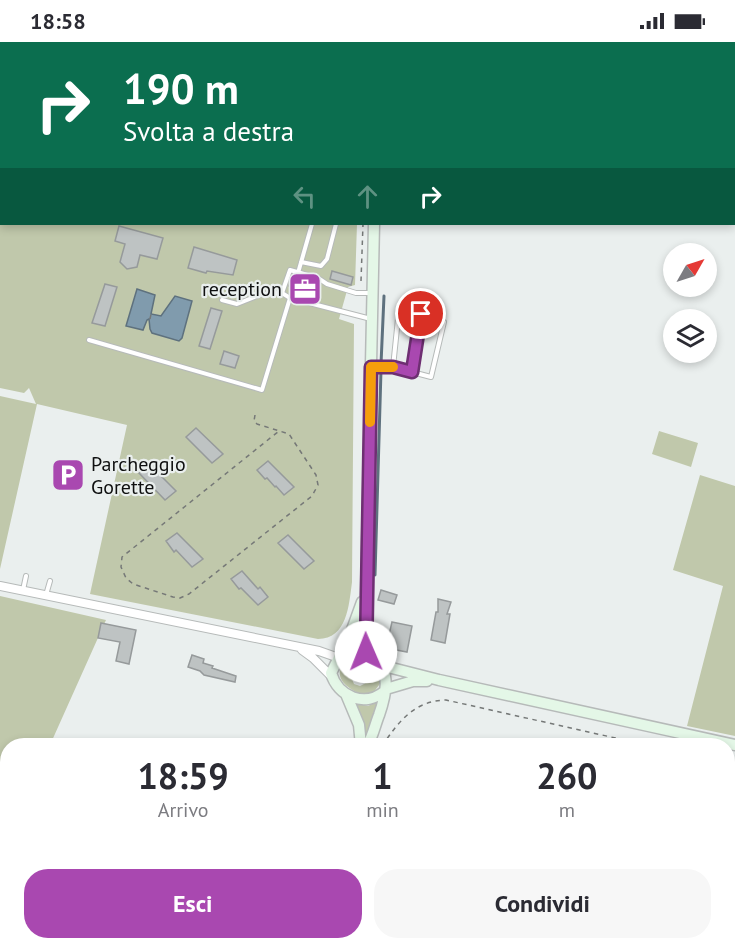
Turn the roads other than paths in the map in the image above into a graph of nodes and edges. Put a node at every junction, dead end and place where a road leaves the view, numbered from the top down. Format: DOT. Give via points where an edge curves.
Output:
graph roads {
  1 [pos="312,225"];
  2 [pos="336,225"];
  3 [pos="374,225"];
  4 [pos="301,262"];
  5 [pos="298,273"];
  6 [pos="282,293"];
  7 [pos="372,293"];
  8 [pos="290,298"];
  9 [pos="222,300"];
  10 [pos="399,309"];
  11 [pos="421,314"];
  12 [pos="372,319"];
  13 [pos="444,322"];
  14 [pos="89,340"];
  15 [pos="371,367"];
  16 [pos="393,367"];
  17 [pos="412,372"];
  18 [pos="26,576"];
  19 [pos="50,581"];
  20 [pos="366,584"];
  21 [pos="0,586"];
  22 [pos="23,591"];
  23 [pos="46,595"];
  24 [pos="295,647"];
  25 [pos="340,657"];
  26 [pos="375,663"];
  27 [pos="333,679"];
  28 [pos="439,680"];
  29 [pos="398,687"];
  30 [pos="385,690"];
  31 [pos="346,694"];
  32 [pos="382,705"];
  33 [pos="360,738"];
  34 [pos="370,738"];
  35 [pos="703,738"];
  1 -- 4 [label="lane"];
  2 -- 4 [label="lane" via="327,259 321,266"];
  3 -- 7 [label="street"];
  4 -- 5 [label="lane"];
  5 -- 6 [label="lane" via="290,270"];
  5 -- 7 [label="lane" via="356,293"];
  6 -- 8 [label="lane"];
  6 -- 9 [label="lane" via="262,294 237,304"];
  7 -- 12 [label="street"];
  8 -- 12 [label="lane"];
  8 -- 14 [label="lane" via="262,390"];
  10 -- 16 [label="lane"];
  11 -- 17 [label="lane"];
  12 -- 15 [label="street"];
  13 -- 17 [label="lane" via="431,377"];
  15 -- 16 [label="lane"];
  15 -- 20 [label="street"];
  16 -- 17 [label="lane"];
  18 -- 22 [label="lane"];
  19 -- 23 [label="lane"];
  20 -- 25 [label="street" via="358,617"];
  20 -- 26 [label="street" via="365,645 367,655"];
  21 -- 22 [label="street"];
  22 -- 23 [label="street"];
  23 -- 24 [label="street"];
  24 -- 25 [label="street"];
  24 -- 27 [label="street" via="313,658"];
  25 -- 26 [label="street"];
  25 -- 27 [label="street" via="331,673"];
  26 -- 28 [label="street"];
  26 -- 30 [label="street" via="385,672"];
  27 -- 31 [label="street"];
  28 -- 29 [label="street" via="413,681"];
  28 -- 35 [label="street"];
  29 -- 30 [label="street"];
  29 -- 32 [label="street"];
  30 -- 31 [label="street" via="364,700"];
  30 -- 32 [label="street"];
  31 -- 33 [label="street"];
  32 -- 34 [label="street"];
}
